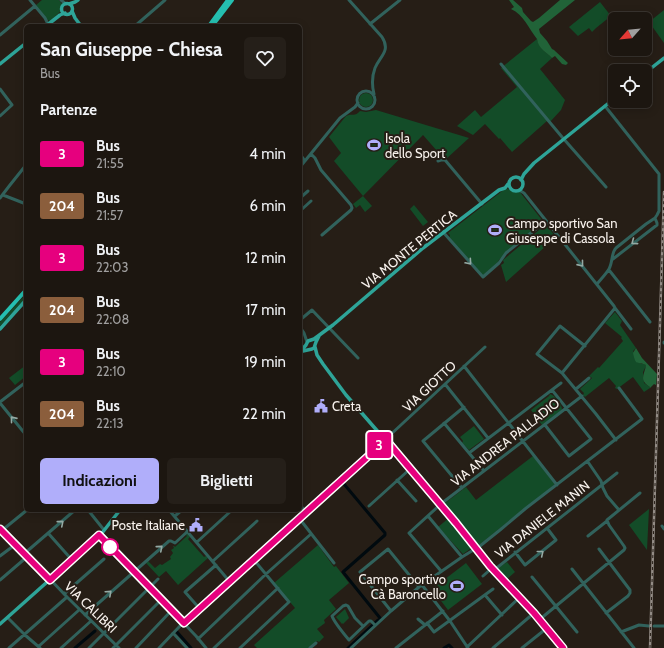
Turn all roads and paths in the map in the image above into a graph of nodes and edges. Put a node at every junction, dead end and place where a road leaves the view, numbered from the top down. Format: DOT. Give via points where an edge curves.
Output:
graph roads {
  1 [pos="30,0"];
  2 [pos="62,0"];
  3 [pos="165,0"];
  4 [pos="228,0"];
  5 [pos="232,0"];
  6 [pos="349,0"];
  7 [pos="400,0"];
  8 [pos="77,1"];
  9 [pos="35,6"];
  10 [pos="66,8"];
  11 [pos="72,10"];
  12 [pos="75,18"];
  13 [pos="47,24"];
  14 [pos="48,24"];
  15 [pos="80,24"];
  16 [pos="137,24"];
  17 [pos="210,24"];
  18 [pos="214,24"];
  19 [pos="370,24"];
  20 [pos="0,35"];
  21 [pos="24,45"];
  22 [pos="663,58"];
  23 [pos="0,64"];
  24 [pos="501,64"];
  25 [pos="652,67"];
  26 [pos="373,84"];
  27 [pos="0,89"];
  28 [pos="367,91"];
  29 [pos="374,94"];
  30 [pos="358,103"];
  31 [pos="608,104"];
  32 [pos="605,106"];
  33 [pos="362,107"];
  34 [pos="352,110"];
  35 [pos="0,116"];
  36 [pos="564,139"];
  37 [pos="311,154"];
  38 [pos="302,157"];
  39 [pos="305,161"];
  40 [pos="438,162"];
  41 [pos="302,165"];
  42 [pos="24,168"];
  43 [pos="520,179"];
  44 [pos="509,186"];
  45 [pos="606,187"];
  46 [pos="520,189"];
  47 [pos="308,191"];
  48 [pos="302,196"];
  49 [pos="1,197"];
  50 [pos="311,201"];
  51 [pos="24,203"];
  52 [pos="482,204"];
  53 [pos="302,209"];
  54 [pos="655,218"];
  55 [pos="546,221"];
  56 [pos="443,232"];
  57 [pos="322,235"];
  58 [pos="613,259"];
  59 [pos="609,270"];
  60 [pos="597,284"];
  61 [pos="24,290"];
  62 [pos="24,290"];
  63 [pos="24,302"];
  64 [pos="615,308"];
  65 [pos="0,315"];
  66 [pos="302,318"];
  67 [pos="0,319"];
  68 [pos="650,322"];
  69 [pos="329,328"];
  70 [pos="0,329"];
  71 [pos="631,329"];
  72 [pos="302,330"];
  73 [pos="320,335"];
  74 [pos="309,341"];
  75 [pos="315,345"];
  76 [pos="585,346"];
  77 [pos="485,347"];
  78 [pos="310,349"];
  79 [pos="302,350"];
  80 [pos="302,351"];
  81 [pos="317,355"];
  82 [pos="358,358"];
  83 [pos="464,366"];
  84 [pos="562,373"];
  85 [pos="589,378"];
  86 [pos="561,383"];
  87 [pos="24,384"];
  88 [pos="445,384"];
  89 [pos="619,388"];
  90 [pos="576,389"];
  91 [pos="552,390"];
  92 [pos="582,396"];
  93 [pos="0,402"];
  94 [pos="464,407"];
  95 [pos="566,408"];
  96 [pos="509,422"];
  97 [pos="444,423"];
  98 [pos="545,425"];
  99 [pos="24,432"];
  100 [pos="488,438"];
  101 [pos="386,440"];
  102 [pos="616,440"];
  103 [pos="523,441"];
  104 [pos="469,452"];
  105 [pos="588,462"];
  106 [pos="410,469"];
  107 [pos="484,471"];
  108 [pos="617,473"];
  109 [pos="397,480"];
  110 [pos="602,484"];
  111 [pos="557,485"];
  112 [pos="462,488"];
  113 [pos="640,493"];
  114 [pos="416,502"];
  115 [pos="441,504"];
  116 [pos="369,506"];
  117 [pos="302,507"];
  118 [pos="619,510"];
  119 [pos="24,512"];
  120 [pos="73,512"];
  121 [pos="90,512"];
  122 [pos="118,512"];
  123 [pos="171,512"];
  124 [pos="180,512"];
  125 [pos="230,512"];
  126 [pos="306,512"];
  127 [pos="175,516"];
  128 [pos="428,516"];
  129 [pos="299,518"];
  130 [pos="257,521"];
  131 [pos="607,521"];
  132 [pos="546,528"];
  133 [pos="1,530"];
  134 [pos="104,530"];
  135 [pos="188,531"];
  136 [pos="48,533"];
  137 [pos="311,534"];
  138 [pos="99,535"];
  139 [pos="588,536"];
  140 [pos="197,542"];
  141 [pos="16,544"];
  142 [pos="476,548"];
  143 [pos="599,549"];
  144 [pos="515,552"];
  145 [pos="25,553"];
  146 [pos="0,556"];
  147 [pos="28,556"];
  148 [pos="462,557"];
  149 [pos="104,559"];
  150 [pos="72,560"];
  151 [pos="254,560"];
  152 [pos="609,562"];
  153 [pos="215,563"];
  154 [pos="334,563"];
  155 [pos="493,569"];
  156 [pos="572,569"];
  157 [pos="134,571"];
  158 [pos="441,571"];
  159 [pos="266,574"];
  160 [pos="483,576"];
  161 [pos="532,577"];
  162 [pos="158,579"];
  163 [pos="0,580"];
  164 [pos="50,580"];
  165 [pos="230,582"];
  166 [pos="583,584"];
  167 [pos="421,586"];
  168 [pos="149,588"];
  169 [pos="278,588"];
  170 [pos="493,589"];
  171 [pos="485,595"];
  172 [pos="65,596"];
  173 [pos="519,598"];
  174 [pos="161,600"];
  175 [pos="556,606"];
  176 [pos="200,609"];
  177 [pos="80,610"];
  178 [pos="171,611"];
  179 [pos="390,611"];
  180 [pos="443,611"];
  181 [pos="534,613"];
  182 [pos="606,613"];
  183 [pos="84,615"];
  184 [pos="502,615"];
  185 [pos="8,618"];
  186 [pos="418,618"];
  187 [pos="450,620"];
  188 [pos="539,620"];
  189 [pos="91,621"];
  190 [pos="184,623"];
  191 [pos="0,624"];
  192 [pos="374,624"];
  193 [pos="426,624"];
  194 [pos="363,626"];
  195 [pos="648,626"];
  196 [pos="654,626"];
  197 [pos="664,626"];
  198 [pos="547,628"];
  199 [pos="629,629"];
  200 [pos="577,632"];
  201 [pos="621,632"];
  202 [pos="173,633"];
  203 [pos="104,634"];
  204 [pos="25,635"];
  205 [pos="625,637"];
  206 [pos="198,638"];
  207 [pos="316,643"];
  208 [pos="39,647"];
  209 [pos="116,647"];
  210 [pos="561,647"];
  211 [pos="10,648"];
  212 [pos="61,648"];
  213 [pos="89,648"];
  214 [pos="136,648"];
  215 [pos="160,648"];
  216 [pos="187,648"];
  217 [pos="206,648"];
  218 [pos="214,648"];
  219 [pos="240,648"];
  220 [pos="310,648"];
  221 [pos="352,648"];
  222 [pos="396,648"];
  223 [pos="468,648"];
  224 [pos="493,648"];
  225 [pos="522,648"];
  226 [pos="634,648"];
  1 -- 9 [label="street"];
  2 -- 10 [label="street"];
  3 -- 16 [label="street"];
  4 -- 17 [label="highway"];
  5 -- 18 [label="highway"];
  6 -- 19 [label="street"];
  7 -- 19 [label="street"];
  8 -- 10 [label="main road"];
  8 -- 11 [label="main road"];
  9 -- 13 [label="street"];
  9 -- 20 [label="street"];
  10 -- 11 [label="main road"];
  10 -- 11 [label="main road" via="71,5"];
  10 -- 12 [label="main road"];
  10 -- 14 [label="main road"];
  11 -- 12 [label="main road"];
  12 -- 15 [label="main road"];
  19 -- 26 [label="street" via="382,36 386,45 374,71"];
  21 -- 23 [label="main road"];
  22 -- 25 [label="main road"];
  24 -- 36 [label="street"];
  26 -- 28 [label="street"];
  26 -- 29 [label="street"];
  27 -- 35 [label="street" via="12,105"];
  28 -- 29 [label="street"];
  28 -- 30 [label="street" via="359,95"];
  29 -- 33 [label="street" via="374,105 368,109"];
  30 -- 33 [label="street"];
  30 -- 34 [label="street"];
  31 -- 32 [label="main road"];
  32 -- 36 [label="main road"];
  32 -- 54 [label="street" via="659,174 659,211"];
  33 -- 34 [label="street"];
  34 -- 37 [label="street" via="340,118"];
  36 -- 43 [label="main road" via="534,163"];
  36 -- 45 [label="street"];
  37 -- 39 [label="street"];
  37 -- 57 [label="street" via="352,208"];
  38 -- 39 [label="street"];
  39 -- 41 [label="street"];
  40 -- 52 [label="street" via="444,160"];
  42 -- 49 [label="street"];
  43 -- 44 [label="main road" via="512,178"];
  43 -- 46 [label="main road"];
  44 -- 46 [label="main road" via="514,191"];
  44 -- 52 [label="main road, VIA MONTE PERTICA"];
  46 -- 55 [label="street"];
  47 -- 48 [label="street"];
  49 -- 51 [label="street"];
  50 -- 53 [label="street"];
  52 -- 56 [label="main road, VIA MONTE PERTICA"];
  54 -- 58 [label="street" via="616,248"];
  54 -- 58 [label="street, one-way" via="656,225"];
  56 -- 55 [label="street, one-way" via="483,278 506,253"];
  55 -- 60 [label="street, one-way"];
  56 -- 69 [label="main road, VIA MONTE PERTICA"];
  58 -- 59 [label="street"];
  59 -- 60 [label="street"];
  59 -- 68 [label="street"];
  60 -- 64 [label="street"];
  61 -- 65 [label="highway"];
  62 -- 67 [label="highway"];
  63 -- 70 [label="main road"];
  64 -- 71 [label="street"];
  64 -- 76 [label="street"];
  66 -- 69 [label="street" via="312,310"];
  69 -- 73 [label="main road, VIA MONTE PERTICA"];
  69 -- 82 [label="street"];
  72 -- 74 [label="street"];
  73 -- 74 [label="main road, VIA MONTE PERTICA"];
  73 -- 75 [label="main road, VIA MONTE PERTICA"];
  74 -- 75 [label="main road"];
  74 -- 78 [label="main road" via="307,348"];
  74 -- 79 [label="main road, VIA MONTE PERTICA"];
  75 -- 78 [label="main road"];
  75 -- 81 [label="main road"];
  76 -- 84 [label="street"];
  76 -- 84 [label="street" via="560,326 537,354"];
  77 -- 83 [label="street, VIA GIOTTO"];
  78 -- 80 [label="main road"];
  78 -- 81 [label="main road"];
  81 -- 101 [label="main road"];
  83 -- 88 [label="street, VIA GIOTTO"];
  83 -- 96 [label="street"];
  84 -- 90 [label="street"];
  85 -- 90 [label="street"];
  86 -- 91 [label="street"];
  87 -- 93 [label="street"];
  88 -- 94 [label="street"];
  88 -- 101 [label="street, VIA GIOTTO"];
  89 -- 102 [label="street" via="642,419"];
  90 -- 92 [label="street"];
  91 -- 95 [label="street"];
  91 -- 96 [label="street"];
  92 -- 95 [label="street, VIA ANDREA PALLADIO"];
  92 -- 102 [label="street"];
  99 -- 93 [label="street, one-way"];
  94 -- 97 [label="street"];
  94 -- 100 [label="street"];
  95 -- 98 [label="street, VIA ANDREA PALLADIO"];
  95 -- 98 [label="street" via="591,439 569,456"];
  96 -- 100 [label="street"];
  96 -- 103 [label="street"];
  97 -- 104 [label="street"];
  97 -- 112 [label="street" via="423,441"];
  98 -- 103 [label="street, VIA ANDREA PALLADIO"];
  100 -- 104 [label="street"];
  101 -- 106 [label="main road"];
  101 -- 126 [label="street, VIA GIOTTO"];
  102 -- 105 [label="street"];
  103 -- 107 [label="street, VIA ANDREA PALLADIO"];
  103 -- 111 [label="street"];
  104 -- 107 [label="street"];
  105 -- 110 [label="street"];
  105 -- 111 [label="street"];
  106 -- 109 [label="street"];
  106 -- 115 [label="main road"];
  107 -- 112 [label="street, VIA ANDREA PALLADIO"];
  108 -- 110 [label="street, VIA DANIELE MANIN"];
  109 -- 114 [label="street"];
  109 -- 116 [label="street"];
  110 -- 118 [label="street"];
  110 -- 132 [label="street, VIA DANIELE MANIN"];
  111 -- 142 [label="street"];
  112 -- 115 [label="street, VIA ANDREA PALLADIO"];
  113 -- 118 [label="street"];
  115 -- 128 [label="street, VIA ANDREA PALLADIO"];
  115 -- 142 [label="main road"];
  117 -- 126 [label="street"];
  118 -- 131 [label="street"];
  119 -- 133 [label="street"];
  136 -- 120 [label="street, one-way"];
  121 -- 134 [label="street"];
  122 -- 134 [label="main road"];
  123 -- 127 [label="street"];
  124 -- 127 [label="street"];
  125 -- 140 [label="street"];
  126 -- 129 [label="street, VIA GIOTTO"];
  127 -- 135 [label="street"];
  128 -- 148 [label="street"];
  128 -- 158 [label="street, VIA ANDREA PALLADIO" via="409,533"];
  129 -- 137 [label="street"];
  129 -- 151 [label="street, VIA GIOTTO"];
  130 -- 153 [label="street"];
  131 -- 139 [label="street"];
  131 -- 152 [label="street" via="625,548"];
  132 -- 144 [label="street, VIA DANIELE MANIN"];
  144 -- 132 [label="street, one-way" via="525,565 556,540"];
  133 -- 141 [label="street, VIA CALIBRI"];
  134 -- 138 [label="main road"];
  135 -- 140 [label="street"];
  157 -- 135 [label="street, one-way" via="169,541 176,542"];
  136 -- 145 [label="street"];
  136 -- 150 [label="street"];
  137 -- 154 [label="street"];
  137 -- 159 [label="street"];
  138 -- 150 [label="main road"];
  138 -- 157 [label="street"];
  140 -- 153 [label="street"];
  141 -- 145 [label="street, VIA CALIBRI"];
  141 -- 146 [label="street"];
  142 -- 148 [label="street"];
  142 -- 155 [label="main road"];
  143 -- 152 [label="street"];
  144 -- 155 [label="street, VIA DANIELE MANIN"];
  145 -- 147 [label="street, VIA CALIBRI"];
  147 -- 163 [label="street"];
  147 -- 164 [label="street, VIA CALIBRI"];
  148 -- 158 [label="street"];
  149 -- 172 [label="street"];
  150 -- 164 [label="main road"];
  151 -- 159 [label="street"];
  151 -- 165 [label="street, VIA GIOTTO"];
  152 -- 166 [label="street"];
  152 -- 182 [label="street" via="630,593"];
  153 -- 165 [label="street"];
  153 -- 176 [label="street" via="185,592"];
  155 -- 160 [label="street, VIA DANIELE MANIN"];
  155 -- 173 [label="main road"];
  156 -- 166 [label="street"];
  157 -- 168 [label="street"];
  183 -- 157 [label="street, one-way"];
  158 -- 167 [label="street"];
  159 -- 169 [label="street"];
  159 -- 206 [label="street"];
  161 -- 175 [label="street"];
  162 -- 168 [label="street"];
  164 -- 172 [label="street, VIA CALIBRI"];
  164 -- 185 [label="main road"];
  165 -- 176 [label="street, VIA GIOTTO"];
  166 -- 175 [label="street"];
  166 -- 182 [label="street"];
  167 -- 179 [label="street"];
  167 -- 179 [label="street" via="388,549 360,572"];
  167 -- 180 [label="street"];
  168 -- 174 [label="street"];
  168 -- 203 [label="street"];
  169 -- 218 [label="street"];
  169 -- 219 [label="street" via="289,602"];
  170 -- 171 [label="street"];
  171 -- 184 [label="street"];
  171 -- 187 [label="street"];
  172 -- 177 [label="street, VIA CALIBRI"];
  172 -- 204 [label="street"];
  173 -- 181 [label="main road"];
  173 -- 184 [label="street"];
  174 -- 178 [label="street"];
  174 -- 209 [label="street"];
  175 -- 188 [label="street"];
  175 -- 200 [label="street"];
  176 -- 190 [label="street, VIA GIOTTO"];
  177 -- 183 [label="street, VIA CALIBRI"];
  177 -- 208 [label="street"];
  178 -- 190 [label="street"];
  178 -- 214 [label="street"];
  179 -- 192 [label="street"];
  180 -- 187 [label="street"];
  180 -- 193 [label="street"];
  181 -- 188 [label="main road"];
  181 -- 224 [label="street"];
  182 -- 201 [label="street"];
  183 -- 189 [label="street, VIA CALIBRI"];
  184 -- 223 [label="street"];
  185 -- 191 [label="main road"];
  185 -- 204 [label="street"];
  186 -- 193 [label="street"];
  187 -- 193 [label="street" via="434,632"];
  187 -- 223 [label="street"];
  188 -- 198 [label="main road"];
  189 -- 203 [label="street, VIA CALIBRI"];
  189 -- 212 [label="street"];
  190 -- 202 [label="street, VIA GIOTTO"];
  190 -- 206 [label="street"];
  192 -- 194 [label="street" via="369,621"];
  192 -- 221 [label="street"];
  193 -- 222 [label="street"];
  194 -- 194 [label="street" via="350,640 332,616 346,605"];
  195 -- 199 [label="street" via="639,625"];
  196 -- 197 [label="street"];
  198 -- 210 [label="main road"];
  198 -- 225 [label="street"];
  199 -- 201 [label="street"];
  199 -- 205 [label="street"];
  201 -- 205 [label="street"];
  202 -- 215 [label="street, VIA GIOTTO"];
  202 -- 216 [label="street"];
  203 -- 209 [label="street, VIA CALIBRI"];
  203 -- 213 [label="street"];
  204 -- 208 [label="street"];
  204 -- 211 [label="street"];
  205 -- 226 [label="street"];
  206 -- 217 [label="street"];
  207 -- 220 [label="street"];
}
